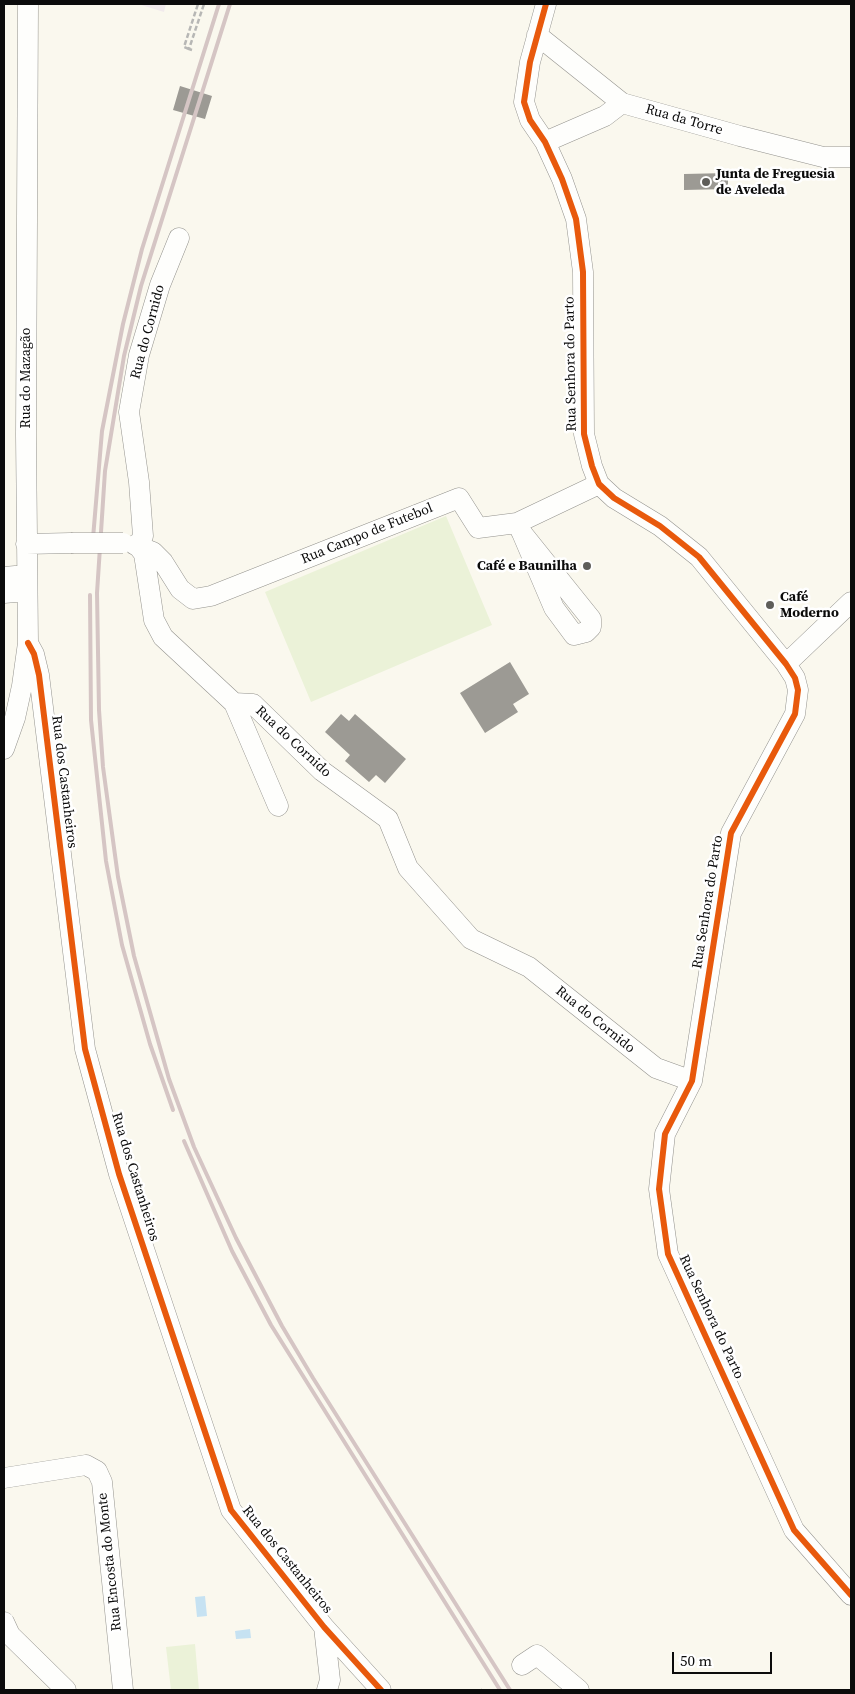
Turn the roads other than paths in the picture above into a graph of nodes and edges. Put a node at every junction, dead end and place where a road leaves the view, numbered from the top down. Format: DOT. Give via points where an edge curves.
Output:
graph roads {
  1 [pos="28,4"];
  2 [pos="546,4"];
  3 [pos="538,35"];
  4 [pos="622,103"];
  5 [pos="545,142"];
  6 [pos="851,158"];
  7 [pos="179,238"];
  8 [pos="599,484"];
  9 [pos="519,528"];
  10 [pos="26,544"];
  11 [pos="131,544"];
  12 [pos="4,577"];
  13 [pos="27,583"];
  14 [pos="4,593"];
  15 [pos="851,602"];
  16 [pos="28,643"];
  17 [pos="786,664"];
  18 [pos="234,703"];
  19 [pos="4,748"];
  20 [pos="278,806"];
  21 [pos="692,1081"];
  22 [pos="4,1478"];
  23 [pos="851,1595"];
  24 [pos="4,1622"];
  25 [pos="324,1626"];
  26 [pos="522,1665"];
  27 [pos="360,1666"];
  28 [pos="328,1685"];
  29 [pos="66,1690"];
  30 [pos="123,1690"];
  31 [pos="381,1690"];
  32 [pos="579,1690"];
  1 -- 10 [label="street, Rua do Mazagão"];
  2 -- 3 [label="street, Rua Senhora do Parto"];
  3 -- 4 [label="street, Rua da Torre"];
  3 -- 5 [label="street, Rua Senhora do Parto" via="524,102 530,120"];
  4 -- 5 [label="street" via="604,116"];
  4 -- 6 [label="street, Rua da Torre" via="823,156"];
  5 -- 8 [label="street, Rua Senhora do Parto" via="576,219 582,272 584,434"];
  7 -- 11 [label="street, Rua do Cornido" via="160,285 139,355 129,412 143,536"];
  8 -- 9 [label="street, Rua Campo de Futebol"];
  8 -- 17 [label="street, Rua Senhora do Parto" via="699,557"];
  9 -- 9 [label="street" via="554,608 574,635 586,632 591,627 591,619"];
  9 -- 11 [label="street, Rua Campo de Futebol" via="478,528 459,498 211,596 193,599 180,589 164,562 153,552"];
  10 -- 11 [label="street, bridge"];
  10 -- 13 [label="street, Rua do Mazagão"];
  11 -- 18 [label="street, Rua do Cornido" via="144,554 154,620 163,637"];
  12 -- 13 [label="street"];
  13 -- 14 [label="street"];
  13 -- 16 [label="street, Rua do Mazagão"];
  15 -- 17 [label="street"];
  16 -- 19 [label="street, Rua do Mazagão" via="15,718"];
  16 -- 25 [label="street, Rua dos Castanheiros" via="39,674 85,1049 120,1174 231,1510"];
  17 -- 21 [label="street, Rua Senhora do Parto" via="798,690 794,714 731,833"];
  18 -- 20 [label="street"];
  18 -- 21 [label="street, Rua do Cornido" via="253,704 322,771 388,819 408,868 471,939 529,967 656,1068"];
  21 -- 23 [label="street, Rua Senhora do Parto" via="665,1134 659,1189 668,1254 794,1530"];
  22 -- 30 [label="street, Rua Encosta do Monte" via="86,1465 97,1471 102,1482"];
  24 -- 29 [label="street" via="10,1635"];
  25 -- 27 [label="street, Rua dos Castanheiros"];
  25 -- 28 [label="street, Rua dos Castanheiros"];
  26 -- 32 [label="street" via="537,1655"];
  27 -- 28 [label="street"];
  27 -- 31 [label="street, Rua dos Castanheiros"];
}
